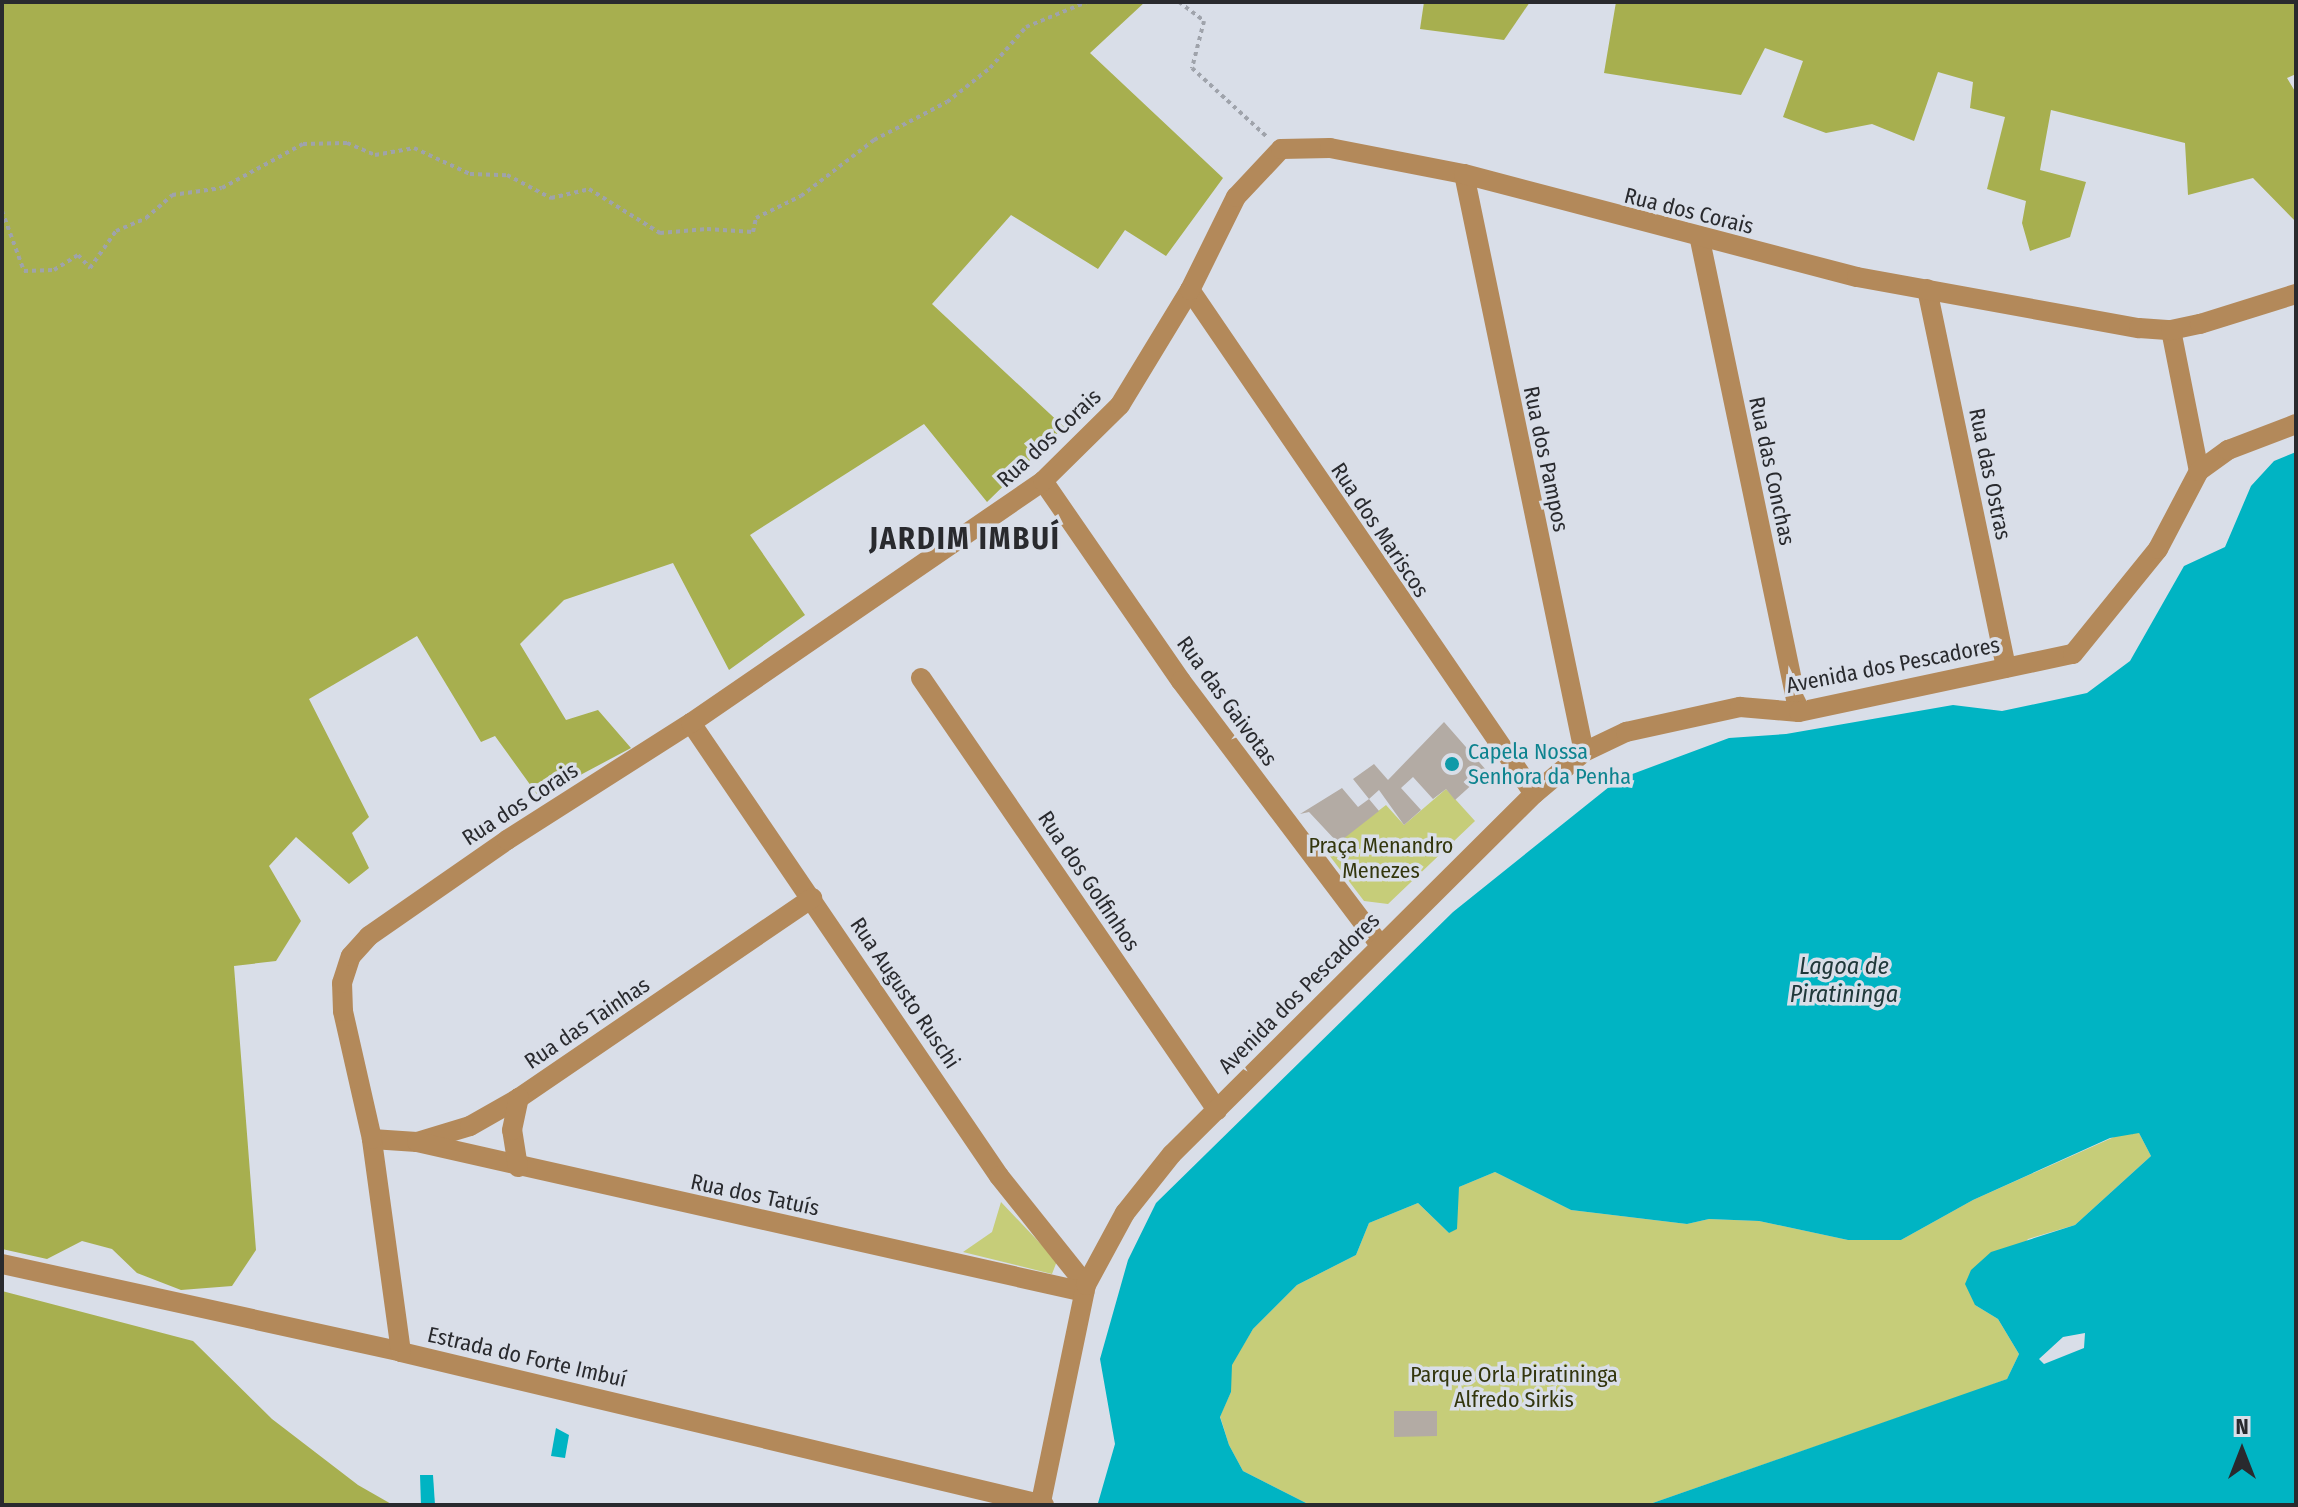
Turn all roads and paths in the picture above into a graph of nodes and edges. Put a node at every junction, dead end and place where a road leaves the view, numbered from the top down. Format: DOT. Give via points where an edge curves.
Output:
graph roads {
  1 [pos="1087,2"];
  2 [pos="1179,2"];
  3 [pos="1281,149"];
  4 [pos="1464,174"];
  5 [pos="2,211"];
  6 [pos="1700,240"];
  7 [pos="1927,289"];
  8 [pos="1190,290"];
  9 [pos="2296,294"];
  10 [pos="2171,330"];
  11 [pos="2296,424"];
  12 [pos="2199,471"];
  13 [pos="1043,481"];
  14 [pos="2006,668"];
  15 [pos="921,678"];
  16 [pos="1799,712"];
  17 [pos="691,723"];
  18 [pos="1584,752"];
  19 [pos="1534,794"];
  20 [pos="812,898"];
  21 [pos="1380,945"];
  22 [pos="519,1098"];
  23 [pos="1217,1110"];
  24 [pos="372,1139"];
  25 [pos="417,1142"];
  26 [pos="518,1167"];
  27 [pos="2,1264"];
  28 [pos="1085,1288"];
  29 [pos="401,1352"];
  30 [pos="1042,1504"];
  1 -- 5 [label="path" via="1026,27 990,68 947,102 874,140 801,196 756,218 753,232 660,233 589,189 551,198 507,175 470,174 414,148 375,155 347,143 303,144 222,188 172,195 146,218 116,231 90,268 78,255 54,270 24,271"];
  2 -- 3 [label="path" via="1204,21 1192,68"];
  3 -- 4 [label="street, Rua dos Corais" via="1330,148"];
  3 -- 8 [label="street, Rua dos Corais" via="1236,197"];
  4 -- 6 [label="street, Rua dos Corais"];
  4 -- 18 [label="street, Rua dos Pampos"];
  6 -- 7 [label="street, Rua dos Corais"];
  6 -- 16 [label="street, Rua das Conchas"];
  7 -- 10 [label="street, Rua dos Corais"];
  7 -- 14 [label="street, Rua das Ostras"];
  8 -- 13 [label="street, Rua dos Corais" via="1120,405"];
  8 -- 19 [label="street, Rua dos Mariscos"];
  9 -- 10 [label="street, Rua dos Corais"];
  10 -- 12 [label="street"];
  11 -- 12 [label="street, Avenida dos Pescadores" via="2228,450"];
  12 -- 14 [label="street, Avenida dos Pescadores" via="2158,549 2073,654"];
  13 -- 17 [label="street, Rua dos Corais"];
  13 -- 21 [label="street, Rua das Gaivotas" via="1181,681"];
  14 -- 16 [label="street, Avenida dos Pescadores"];
  15 -- 23 [label="street, Rua dos Golfinhos"];
  16 -- 18 [label="street, Avenida dos Pescadores" via="1740,707 1626,732"];
  17 -- 20 [label="street, Rua Augusto Ruschi"];
  17 -- 24 [label="street, Rua dos Corais" via="481,857 369,936 351,956 342,983 343,1011"];
  18 -- 19 [label="street, Avenida dos Pescadores"];
  19 -- 21 [label="street, Avenida dos Pescadores"];
  20 -- 22 [label="street, Rua das Tainhas"];
  20 -- 28 [label="street, Rua Augusto Ruschi" via="999,1176"];
  21 -- 23 [label="street, Avenida dos Pescadores"];
  22 -- 25 [label="street, Rua das Tainhas" via="470,1126"];
  22 -- 26 [label="street" via="512,1130"];
  23 -- 28 [label="street, Avenida dos Pescadores" via="1172,1154 1125,1213"];
  24 -- 25 [label="street, Rua das Tainhas"];
  24 -- 29 [label="street, Rua dos Corais"];
  25 -- 26 [label="street, Rua dos Tatuís"];
  26 -- 28 [label="street, Rua dos Tatuís"];
  27 -- 29 [label="street, Estrada do Forte Imbuí"];
  28 -- 30 [label="street, Avenida dos Pescadores"];
  29 -- 30 [label="street, Estrada do Forte Imbuí"];
}
